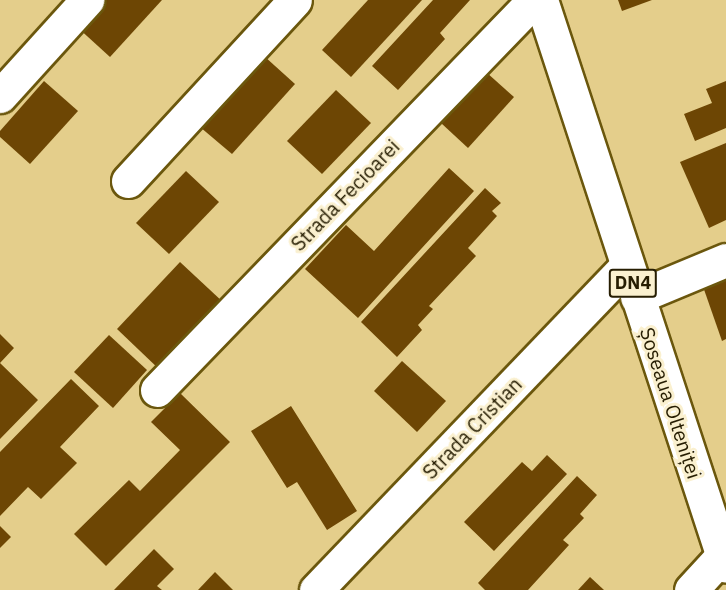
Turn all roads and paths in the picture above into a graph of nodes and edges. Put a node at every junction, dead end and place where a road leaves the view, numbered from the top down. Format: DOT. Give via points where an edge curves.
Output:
graph roads {
  1 [pos="87,0"];
  2 [pos="295,0"];
  3 [pos="534,0"];
  4 [pos="541,0"];
  5 [pos="0,96"];
  6 [pos="128,181"];
  7 [pos="726,260"];
  8 [pos="627,266"];
  9 [pos="637,297"];
  10 [pos="157,390"];
  11 [pos="716,505"];
  12 [pos="724,561"];
  13 [pos="316,590"];
  14 [pos="691,590"];
  1 -- 5 [label="street"];
  2 -- 6 [label="street"];
  3 -- 10 [label="street, Strada Fecioarei"];
  4 -- 8 [label="street, Șoseaua Olteniței / DN4"];
  7 -- 9 [label="street"];
  8 -- 9 [label="street, Șoseaua Olteniței / DN4"];
  8 -- 13 [label="street, Strada Cristian"];
  9 -- 11 [label="street, Șoseaua Olteniței / DN4"];
  11 -- 12 [label="street, Șoseaua Olteniței / DN4"];
  12 -- 14 [label="street"];
}
